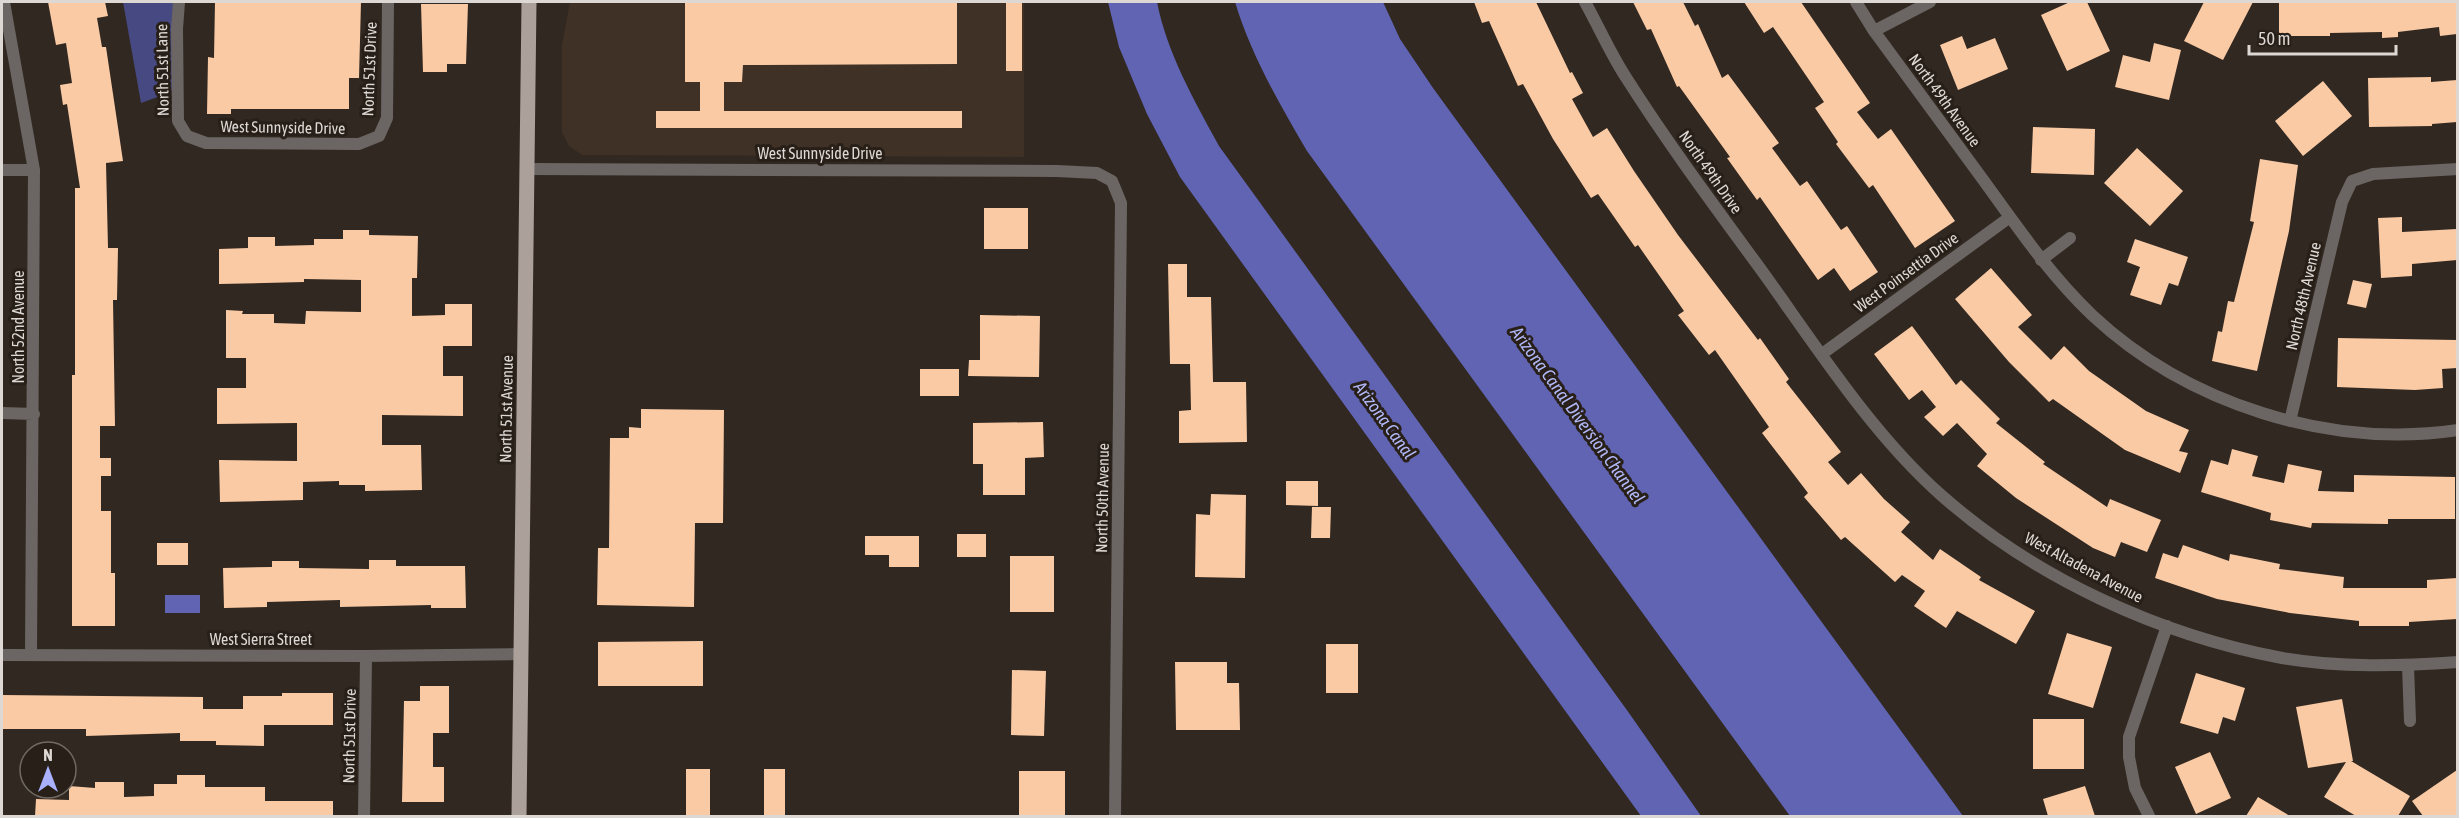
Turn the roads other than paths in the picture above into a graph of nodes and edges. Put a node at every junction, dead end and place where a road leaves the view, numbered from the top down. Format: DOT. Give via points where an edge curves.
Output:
graph roads {
  1 [pos="4,2"];
  2 [pos="179,2"];
  3 [pos="388,2"];
  4 [pos="529,2"];
  5 [pos="1585,2"];
  6 [pos="1856,2"];
  7 [pos="1930,2"];
  8 [pos="1874,31"];
  9 [pos="187,136"];
  10 [pos="379,136"];
  11 [pos="526,169"];
  12 [pos="2457,169"];
  13 [pos="2,170"];
  14 [pos="34,170"];
  15 [pos="1112,181"];
  16 [pos="2010,217"];
  17 [pos="2070,238"];
  18 [pos="2041,260"];
  19 [pos="1822,354"];
  20 [pos="2,413"];
  21 [pos="34,414"];
  22 [pos="2290,421"];
  23 [pos="2457,430"];
  24 [pos="2167,626"];
  25 [pos="521,654"];
  26 [pos="2,655"];
  27 [pos="31,655"];
  28 [pos="366,656"];
  29 [pos="2457,662"];
  30 [pos="2408,666"];
  31 [pos="2410,721"];
  32 [pos="364,816"];
  33 [pos="519,816"];
  34 [pos="1115,816"];
  35 [pos="2149,816"];
  1 -- 14 [label="street, North 52nd Avenue"];
  2 -- 9 [label="street, North 51st Lane" via="178,121"];
  3 -- 10 [label="street, North 51st Drive" via="387,118"];
  4 -- 11 [label="main road, North 51st Avenue"];
  5 -- 19 [label="street, North 49th Drive" via="1625,77"];
  6 -- 8 [label="street, North 49th Avenue"];
  7 -- 8 [label="street"];
  8 -- 16 [label="street, North 49th Avenue"];
  9 -- 10 [label="street, West Sunnyside Drive" via="206,143 359,144"];
  11 -- 15 [label="street, West Sunnyside Drive" via="1046,170 1097,173"];
  11 -- 25 [label="main road, North 51st Avenue"];
  12 -- 22 [label="street, North 48th Avenue" via="2373,174 2352,181 2342,202"];
  13 -- 14 [label="street"];
  14 -- 21 [label="street, North 52nd Avenue"];
  15 -- 34 [label="street, North 50th Avenue" via="1121,203"];
  16 -- 18 [label="street, North 49th Avenue"];
  16 -- 19 [label="street, West Poinsettia Drive"];
  17 -- 18 [label="street"];
  18 -- 22 [label="street, North 49th Avenue" via="2101,322 2182,380"];
  19 -- 24 [label="street, West Altadena Avenue" via="1902,455 1941,494 1988,532 2062,578"];
  20 -- 21 [label="street"];
  21 -- 27 [label="street, North 52nd Avenue"];
  22 -- 23 [label="street, North 49th Avenue" via="2356,432"];
  24 -- 30 [label="street, West Altadena Avenue" via="2283,658"];
  24 -- 35 [label="street" via="2129,737 2134,788"];
  25 -- 28 [label="street, West Sierra Street"];
  25 -- 33 [label="main road, North 51st Avenue"];
  26 -- 27 [label="street, West Sierra Street"];
  27 -- 28 [label="street, West Sierra Street"];
  28 -- 32 [label="street, North 51st Drive"];
  29 -- 30 [label="street, West Altadena Avenue"];
  30 -- 31 [label="street"];
}
